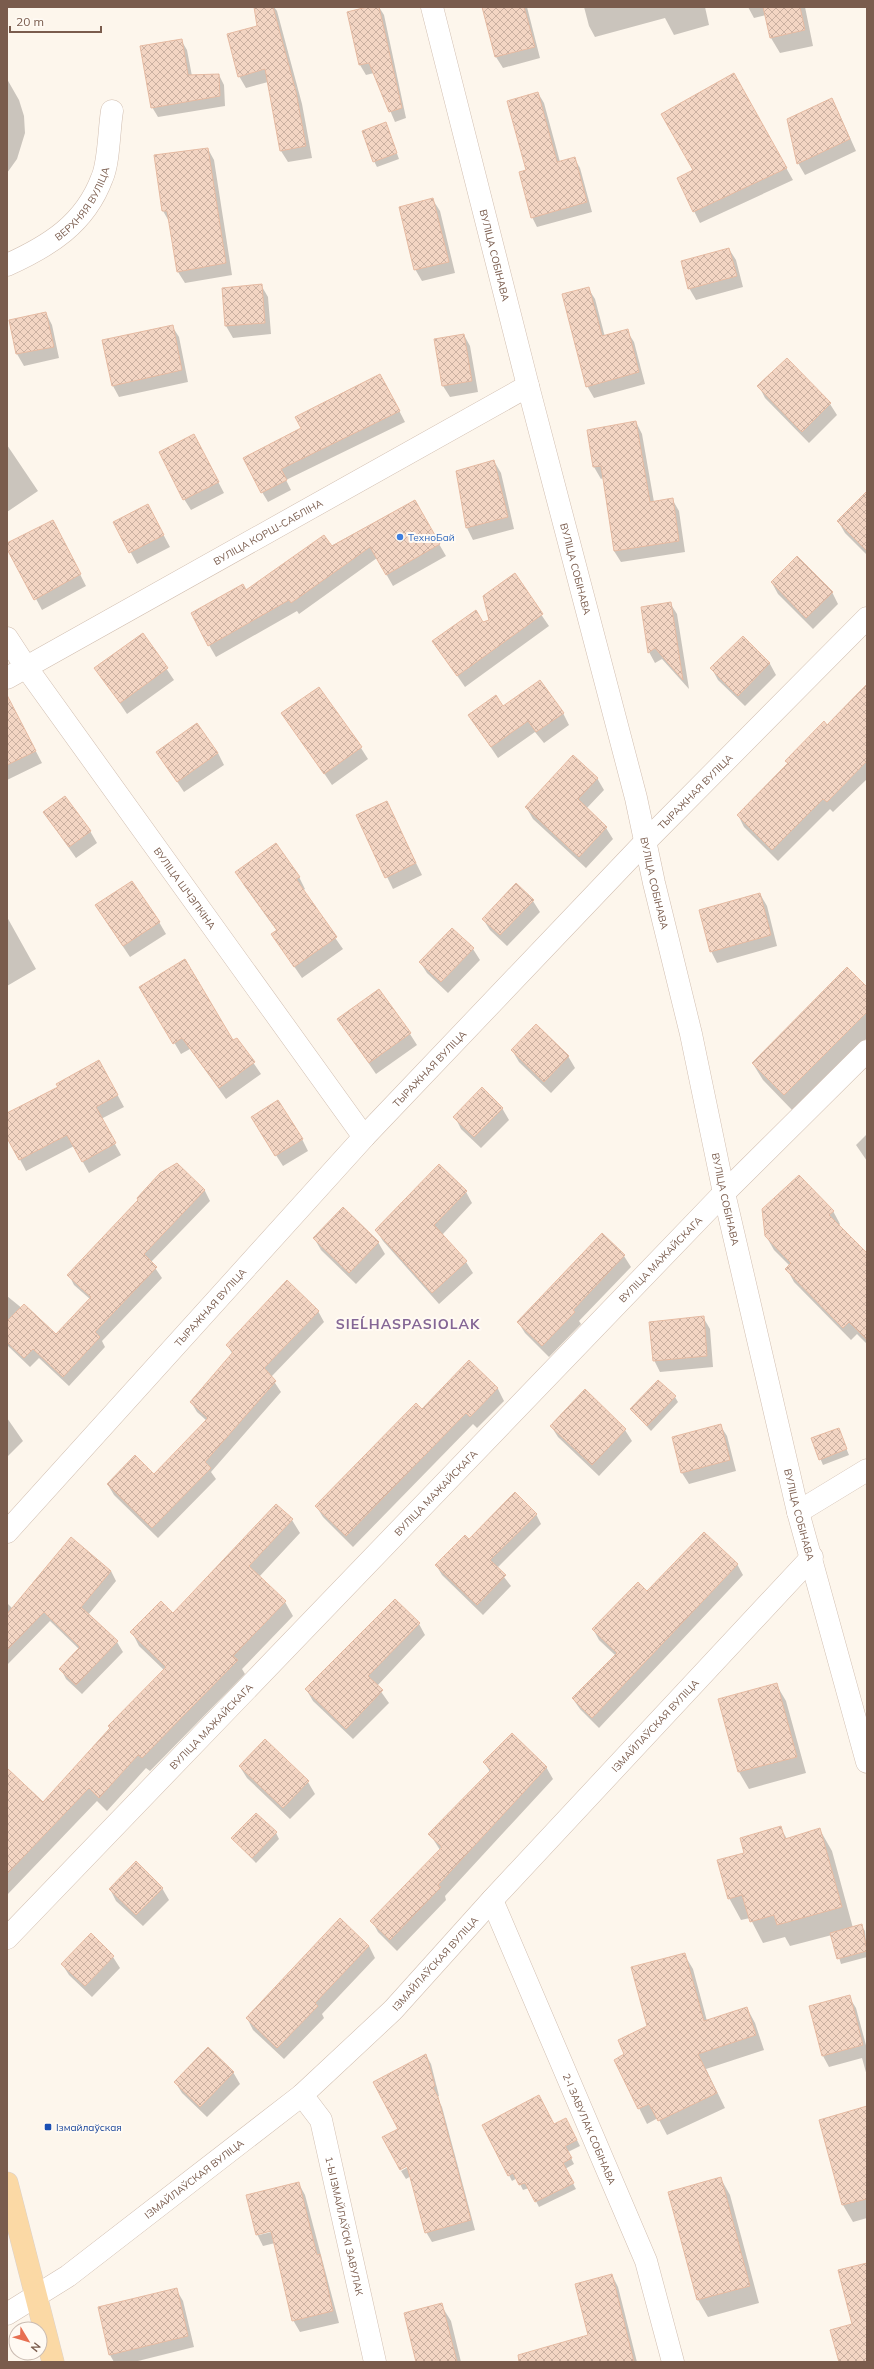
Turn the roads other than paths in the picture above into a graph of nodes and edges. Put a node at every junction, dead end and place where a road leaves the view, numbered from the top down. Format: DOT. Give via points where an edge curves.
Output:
graph roads {
  1 [pos="432,7"];
  2 [pos="112,111"];
  3 [pos="7,265"];
  4 [pos="528,386"];
  5 [pos="867,618"];
  6 [pos="7,638"];
  7 [pos="26,667"];
  8 [pos="7,678"];
  9 [pos="646,841"];
  10 [pos="867,1051"];
  11 [pos="364,1137"];
  12 [pos="724,1193"];
  13 [pos="867,1470"];
  14 [pos="798,1512"];
  15 [pos="7,1532"];
  16 [pos="812,1557"];
  17 [pos="867,1762"];
  18 [pos="492,1900"];
  19 [pos="7,1938"];
  20 [pos="302,2095"];
  21 [pos="7,2183"];
  22 [pos="36,2296"];
  23 [pos="7,2314"];
  24 [pos="53,2362"];
  25 [pos="375,2362"];
  26 [pos="673,2362"];
  1 -- 4 [label="street, ВУЛІЦА СОБІНАВА"];
  2 -- 3 [label="street, ВЕРХНЯЯ ВУЛІЦА" via="103,178 87,207 66,232 39,250"];
  4 -- 7 [label="street, ВУЛІЦА КОРШ-САБЛІНА"];
  4 -- 9 [label="street, ВУЛІЦА СОБІНАВА" via="602,661"];
  5 -- 9 [label="street, ТЫРАЖНАЯ ВУЛІЦА"];
  6 -- 7 [label="street, ВУЛІЦА ШЧЭПКІНА"];
  7 -- 8 [label="street, ВУЛІЦА КОРШ-САБЛІНА"];
  7 -- 11 [label="street, ВУЛІЦА ШЧЭПКІНА"];
  9 -- 11 [label="street, ТЫРАЖНАЯ ВУЛІЦА"];
  9 -- 12 [label="street, ВУЛІЦА СОБІНАВА" via="691,1034"];
  10 -- 12 [label="street, ВУЛІЦА МАЖАЙСКАГА"];
  11 -- 15 [label="street, ТЫРАЖНАЯ ВУЛІЦА"];
  12 -- 14 [label="street, ВУЛІЦА СОБІНАВА"];
  12 -- 19 [label="street, ВУЛІЦА МАЖАЙСКАГА"];
  13 -- 14 [label="street"];
  14 -- 16 [label="street, ВУЛІЦА СОБІНАВА"];
  16 -- 17 [label="street, ВУЛІЦА СОБІНАВА"];
  16 -- 18 [label="street, ІЗМАЙЛАЎСКАЯ ВУЛІЦА"];
  18 -- 20 [label="street, ІЗМАЙЛАЎСКАЯ ВУЛІЦА" via="393,2010"];
  18 -- 26 [label="street, 2-І ЗАВУЛАК СОБІНАВА" via="646,2261"];
  20 -- 22 [label="street, ІЗМАЙЛАЎСКАЯ ВУЛІЦА" via="68,2276"];
  20 -- 25 [label="street, 1-Ы ІЗМАЙЛАЎСКІ ЗАВУЛАК" via="321,2120"];
  21 -- 22 [label="main road"];
  22 -- 23 [label="street, ІЗМАЙЛАЎСКАЯ ВУЛІЦА"];
  22 -- 24 [label="main road"];
}
